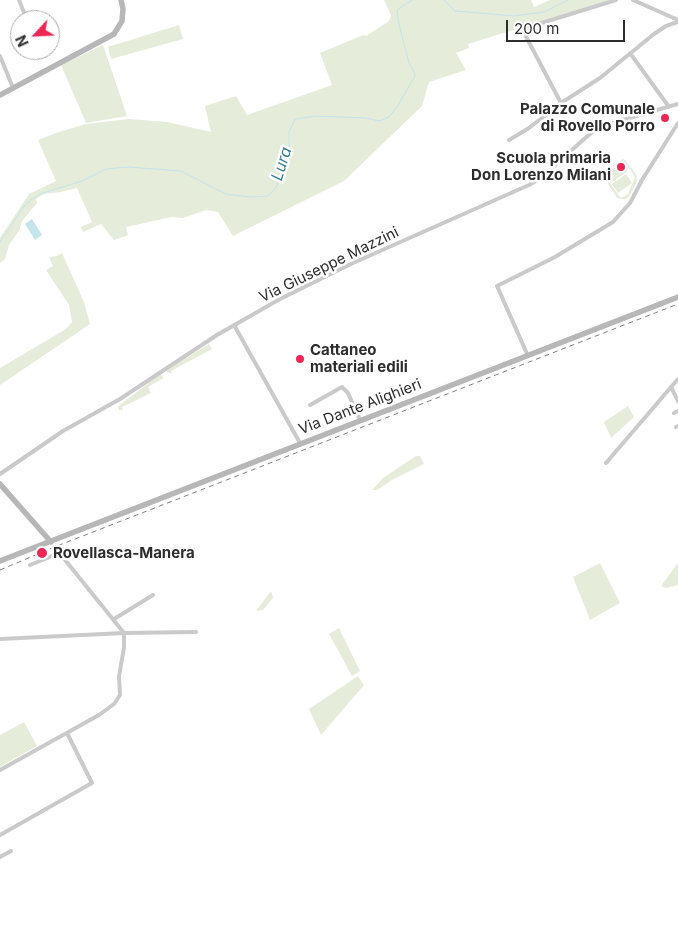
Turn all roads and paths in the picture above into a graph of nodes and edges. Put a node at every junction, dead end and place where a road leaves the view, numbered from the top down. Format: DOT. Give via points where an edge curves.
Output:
graph roads {
  1 [pos="121,0"];
  2 [pos="616,0"];
  3 [pos="633,0"];
  4 [pos="678,21"];
  5 [pos="630,53"];
  6 [pos="0,56"];
  7 [pos="13,88"];
  8 [pos="0,95"];
  9 [pos="561,103"];
  10 [pos="678,104"];
  11 [pos="669,107"];
  12 [pos="678,123"];
  13 [pos="509,140"];
  14 [pos="678,297"];
  15 [pos="234,325"];
  16 [pos="528,356"];
  17 [pos="678,379"];
  18 [pos="671,387"];
  19 [pos="678,401"];
  20 [pos="310,405"];
  21 [pos="360,420"];
  22 [pos="300,444"];
  23 [pos="606,463"];
  24 [pos="0,474"];
  25 [pos="0,484"];
  26 [pos="51,542"];
  27 [pos="0,561"];
  28 [pos="30,565"];
  29 [pos="153,595"];
  30 [pos="114,619"];
  31 [pos="196,632"];
  32 [pos="124,633"];
  33 [pos="0,639"];
  34 [pos="68,733"];
  35 [pos="0,770"];
  36 [pos="0,836"];
  37 [pos="11,851"];
  38 [pos="0,857"];
  1 -- 7 [label="street" via="123,18 114,34"];
  2 -- 9 [label="street" via="522,28"];
  3 -- 4 [label="street"];
  4 -- 5 [label="street"];
  5 -- 9 [label="street" via="600,78"];
  5 -- 11 [label="street"];
  6 -- 7 [label="street"];
  7 -- 8 [label="street"];
  9 -- 13 [label="street"];
  10 -- 11 [label="street, Via Giuseppe Mazzini"];
  11 -- 15 [label="street, Via Giuseppe Mazzini" via="599,127 529,185 353,263"];
  12 -- 16 [label="street" via="630,203 613,222 497,286"];
  14 -- 16 [label="street, Via Dante Alighieri"];
  15 -- 22 [label="street"];
  15 -- 24 [label="street, Via Giuseppe Mazzini"];
  16 -- 21 [label="street, Via Dante Alighieri"];
  17 -- 18 [label="street"];
  18 -- 19 [label="street"];
  18 -- 23 [label="street"];
  20 -- 21 [label="street" via="342,387"];
  21 -- 22 [label="street, Via Dante Alighieri"];
  22 -- 26 [label="street, Via Dante Alighieri"];
  25 -- 26 [label="street"];
  26 -- 27 [label="street, Via Dante Alighieri"];
  28 -- 30 [label="street" via="58,551"];
  29 -- 30 [label="street"];
  30 -- 32 [label="street"];
  31 -- 32 [label="street"];
  32 -- 33 [label="street"];
  32 -- 34 [label="street" via="118,699 105,711"];
  34 -- 35 [label="street"];
  34 -- 36 [label="street" via="92,783"];
  37 -- 38 [label="street"];
}
